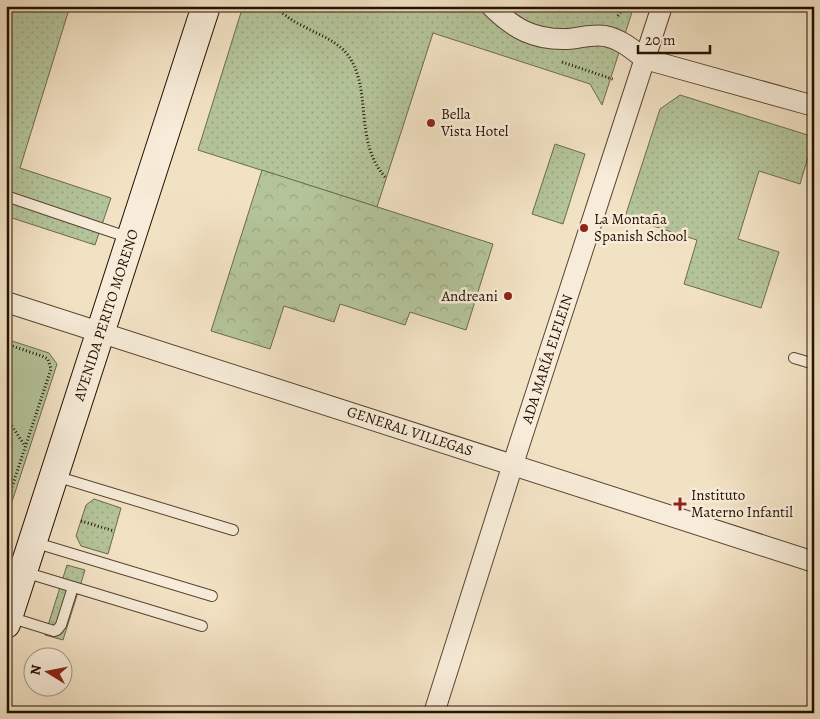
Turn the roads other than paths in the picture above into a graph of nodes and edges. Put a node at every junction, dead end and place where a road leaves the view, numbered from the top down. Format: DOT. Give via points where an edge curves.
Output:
graph roads {
  1 [pos="206,6"];
  2 [pos="491,6"];
  3 [pos="662,6"];
  4 [pos="645,59"];
  5 [pos="814,106"];
  6 [pos="6,196"];
  7 [pos="131,238"];
  8 [pos="6,302"];
  9 [pos="100,332"];
  10 [pos="794,358"];
  11 [pos="814,364"];
  12 [pos="513,464"];
  13 [pos="54,476"];
  14 [pos="233,530"];
  15 [pos="33,542"];
  16 [pos="814,562"];
  17 [pos="23,572"];
  18 [pos="73,587"];
  19 [pos="212,596"];
  20 [pos="8,620"];
  21 [pos="202,626"];
  22 [pos="434,713"];
  1 -- 7 [label="main road, AVENIDA PERITO MORENO"];
  2 -- 4 [label="street" via="516,28 530,34 568,39 606,36 630,47"];
  3 -- 4 [label="street, ADA MARÍA ELFLEIN"];
  4 -- 5 [label="street"];
  4 -- 12 [label="street, ADA MARÍA ELFLEIN"];
  6 -- 7 [label="lane"];
  7 -- 9 [label="main road, AVENIDA PERITO MORENO"];
  8 -- 9 [label="street, GENERAL VILLEGAS"];
  9 -- 12 [label="street, GENERAL VILLEGAS"];
  9 -- 13 [label="main road, AVENIDA PERITO MORENO"];
  10 -- 11 [label="lane"];
  12 -- 16 [label="street, GENERAL VILLEGAS"];
  12 -- 22 [label="street, ADA MARÍA ELFLEIN"];
  13 -- 14 [label="lane"];
  13 -- 15 [label="main road, AVENIDA PERITO MORENO"];
  15 -- 17 [label="main road, AVENIDA PERITO MORENO"];
  15 -- 19 [label="lane"];
  17 -- 18 [label="lane"];
  17 -- 20 [label="main road, AVENIDA PERITO MORENO"];
  18 -- 20 [label="lane" via="57,630"];
  18 -- 21 [label="lane"];
}
